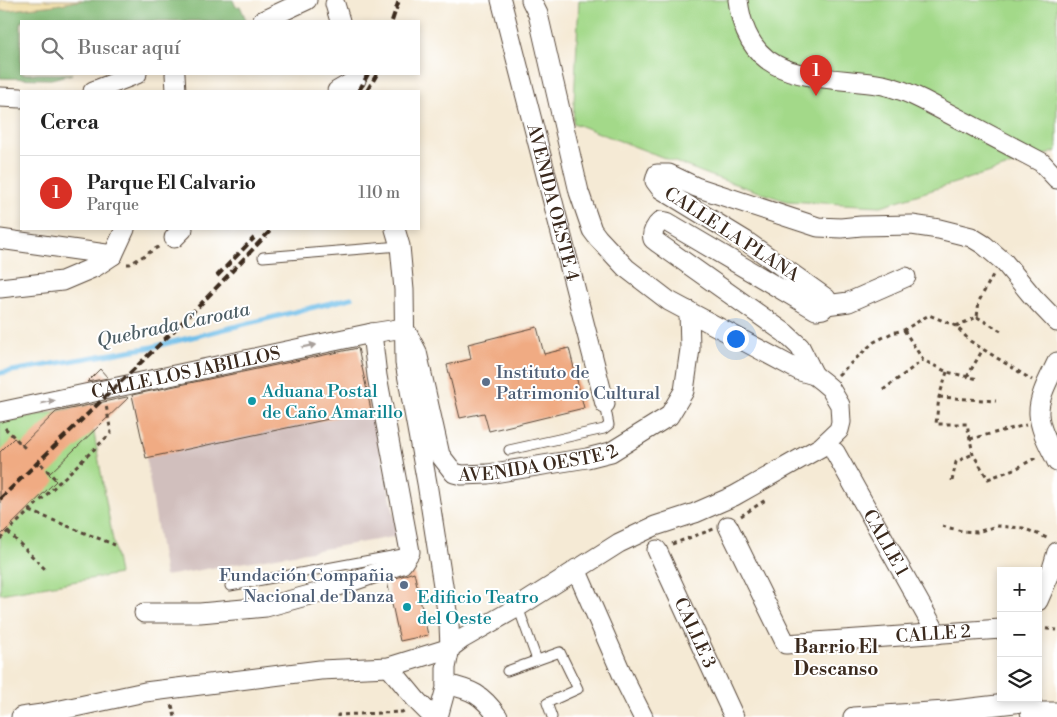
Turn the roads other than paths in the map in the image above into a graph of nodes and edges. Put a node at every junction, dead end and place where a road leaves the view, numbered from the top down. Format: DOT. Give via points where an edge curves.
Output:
graph roads {
  1 [pos="307,0"];
  2 [pos="500,0"];
  3 [pos="738,0"];
  4 [pos="536,5"];
  5 [pos="264,20"];
  6 [pos="134,75"];
  7 [pos="175,75"];
  8 [pos="357,82"];
  9 [pos="96,90"];
  10 [pos="176,90"];
  11 [pos="339,90"];
  12 [pos="0,97"];
  13 [pos="20,98"];
  14 [pos="1057,179"];
  15 [pos="125,230"];
  16 [pos="398,237"];
  17 [pos="0,239"];
  18 [pos="262,257"];
  19 [pos="117,260"];
  20 [pos="906,277"];
  21 [pos="0,288"];
  22 [pos="826,305"];
  23 [pos="689,311"];
  24 [pos="1057,322"];
  25 [pos="404,328"];
  26 [pos="372,333"];
  27 [pos="1057,362"];
  28 [pos="820,380"];
  29 [pos="605,404"];
  30 [pos="0,412"];
  31 [pos="509,450"];
  32 [pos="835,452"];
  33 [pos="1054,456"];
  34 [pos="728,526"];
  35 [pos="1053,545"];
  36 [pos="657,550"];
  37 [pos="406,558"];
  38 [pos="576,569"];
  39 [pos="1053,579"];
  40 [pos="230,586"];
  41 [pos="1042,595"];
  42 [pos="518,607"];
  43 [pos="144,613"];
  44 [pos="997,629"];
  45 [pos="937,634"];
  46 [pos="450,648"];
  47 [pos="538,660"];
  48 [pos="389,667"];
  49 [pos="507,671"];
  50 [pos="446,684"];
  51 [pos="1030,707"];
  52 [pos="1057,712"];
  53 [pos="21,717"];
  54 [pos="433,717"];
  55 [pos="438,717"];
  56 [pos="498,717"];
  57 [pos="552,717"];
  58 [pos="643,717"];
  59 [pos="734,717"];
  60 [pos="852,717"];
  1 -- 5 [label="street"];
  2 -- 29 [label="street, AVENIDA OESTE 4"];
  3 -- 14 [label="street" via="742,24 753,46 763,57 780,67 798,74 885,86 907,93 1041,162"];
  4 -- 23 [label="street" via="579,192 592,230 626,268 669,301"];
  6 -- 9 [label="street"];
  7 -- 10 [label="street"];
  8 -- 11 [label="street"];
  12 -- 13 [label="street"];
  15 -- 19 [label="street"];
  16 -- 18 [label="lane"];
  16 -- 25 [label="street, AVENIDA OESTE 2" via="404,290"];
  17 -- 19 [label="street"];
  19 -- 21 [label="street" via="68,279"];
  20 -- 22 [label="street" via="849,302"];
  22 -- 24 [label="street, CALLE LA PLANA" via="826,298 814,288 746,241 661,189 656,181 657,174 668,174 696,187 818,227 912,225 971,237 1001,259"];
  22 -- 28 [label="street, CALLE LA PLANA" via="819,311 810,308 667,222 658,223 653,233 653,239 658,243 785,333 800,347"];
  23 -- 25 [label="street, AVENIDA OESTE 2" via="690,349 684,391 669,416 611,452 488,474 462,475 454,472 440,455 417,352"];
  23 -- 28 [label="street"];
  25 -- 26 [label="street, CALLE LOS JABILLOS"];
  25 -- 46 [label="street" via="404,363 427,483"];
  30 -- 26 [label="street, CALLE LOS JABILLOS, one-way"];
  26 -- 37 [label="street"];
  27 -- 33 [label="street" via="1040,403 1039,414"];
  28 -- 38 [label="street" via="840,404 841,422 839,430 821,447 734,496 634,535"];
  29 -- 31 [label="lane" via="609,425 604,429"];
  32 -- 45 [label="street, CALLE 1"];
  34 -- 45 [label="street, CALLE 2" via="786,644"];
  35 -- 39 [label="street"];
  36 -- 59 [label="street, CALLE 3"];
  37 -- 40 [label="lane"];
  37 -- 43 [label="street" via="324,591 266,608"];
  38 -- 42 [label="street"];
  38 -- 58 [label="street"];
  39 -- 41 [label="street"];
  42 -- 46 [label="street"];
  42 -- 47 [label="lane"];
  44 -- 45 [label="street, CALLE 2"];
  46 -- 48 [label="street"];
  46 -- 50 [label="street"];
  47 -- 49 [label="lane"];
  47 -- 57 [label="lane" via="560,652 578,689 547,703"];
  48 -- 53 [label="street" via="320,670 145,692"];
  48 -- 54 [label="street"];
  50 -- 55 [label="street"];
  50 -- 56 [label="street" via="468,689"];
  51 -- 52 [label="street"];
  51 -- 60 [label="street"];
}
